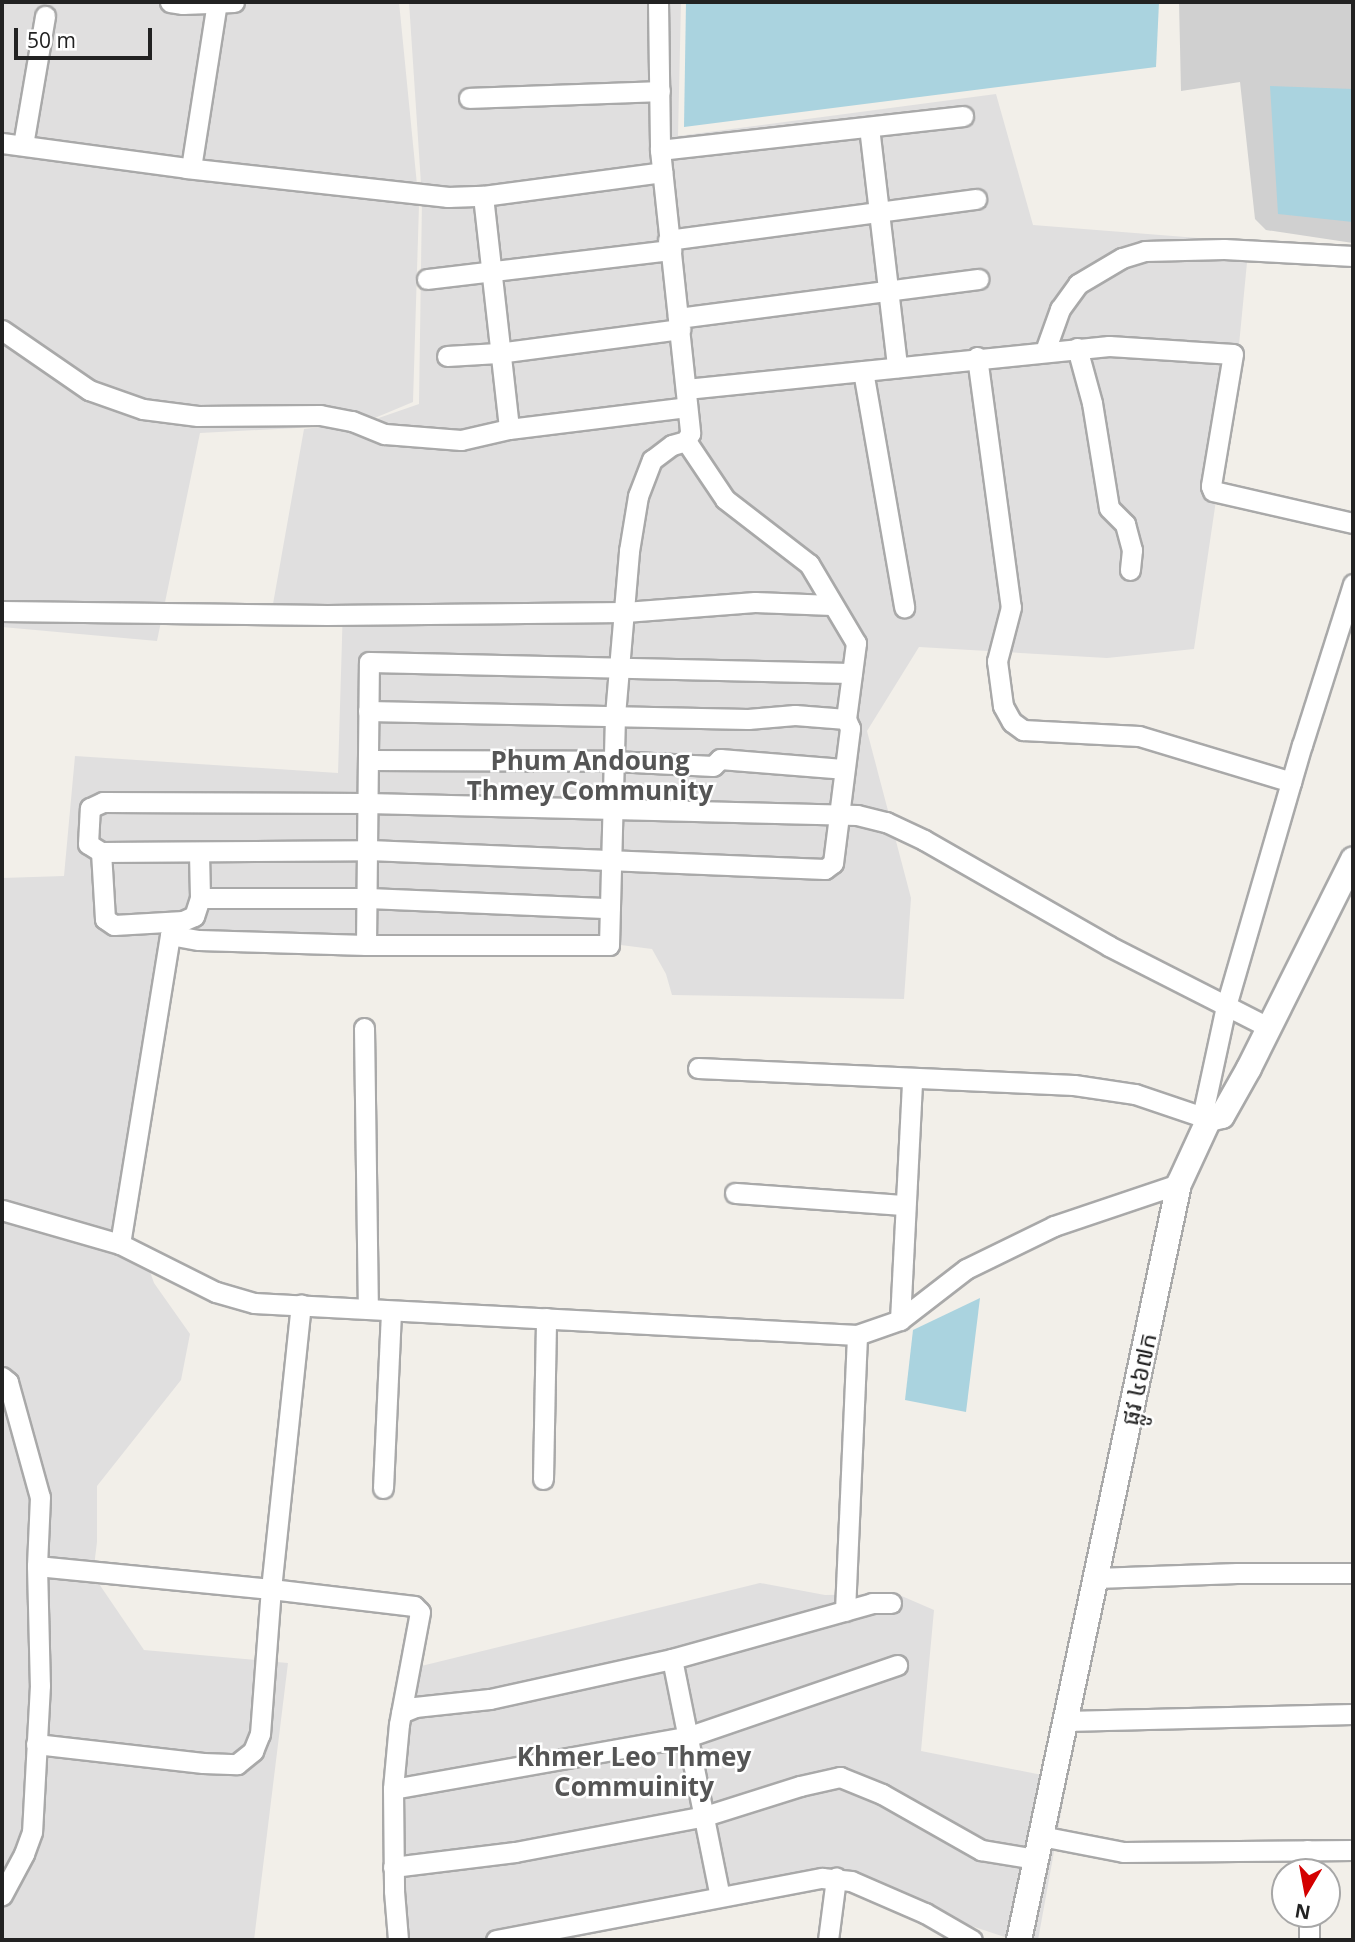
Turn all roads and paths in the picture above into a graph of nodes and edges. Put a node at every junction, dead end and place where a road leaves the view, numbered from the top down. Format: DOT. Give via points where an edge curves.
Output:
graph roads {
  1 [pos="170,2"];
  2 [pos="217,2"];
  3 [pos="234,2"];
  4 [pos="658,2"];
  5 [pos="44,16"];
  6 [pos="660,91"];
  7 [pos="469,98"];
  8 [pos="963,116"];
  9 [pos="869,127"];
  10 [pos="2,143"];
  11 [pos="23,145"];
  12 [pos="660,150"];
  13 [pos="191,167"];
  14 [pos="662,172"];
  15 [pos="482,196"];
  16 [pos="976,199"];
  17 [pos="880,211"];
  18 [pos="669,245"];
  19 [pos="1353,256"];
  20 [pos="492,272"];
  21 [pos="427,279"];
  22 [pos="978,279"];
  23 [pos="886,289"];
  24 [pos="679,324"];
  25 [pos="2,330"];
  26 [pos="1077,348"];
  27 [pos="1045,351"];
  28 [pos="498,353"];
  29 [pos="447,356"];
  30 [pos="977,357"];
  31 [pos="897,367"];
  32 [pos="863,371"];
  33 [pos="686,398"];
  34 [pos="509,429"];
  35 [pos="686,440"];
  36 [pos="1353,523"];
  37 [pos="1130,569"];
  38 [pos="1353,584"];
  39 [pos="832,605"];
  40 [pos="904,607"];
  41 [pos="2,611"];
  42 [pos="625,612"];
  43 [pos="620,666"];
  44 [pos="852,673"];
  45 [pos="369,711"];
  46 [pos="615,715"];
  47 [pos="846,719"];
  48 [pos="368,760"];
  49 [pos="613,761"];
  50 [pos="843,769"];
  51 [pos="1292,782"];
  52 [pos="367,803"];
  53 [pos="613,807"];
  54 [pos="837,813"];
  55 [pos="369,850"];
  56 [pos="101,852"];
  57 [pos="199,853"];
  58 [pos="611,859"];
  59 [pos="1353,859"];
  60 [pos="1346,894"];
  61 [pos="200,898"];
  62 [pos="368,898"];
  63 [pos="610,908"];
  64 [pos="170,929"];
  65 [pos="366,945"];
  66 [pos="1226,1006"];
  67 [pos="1268,1027"];
  68 [pos="364,1028"];
  69 [pos="698,1069"];
  70 [pos="912,1079"];
  71 [pos="1209,1119"];
  72 [pos="1179,1184"];
  73 [pos="735,1193"];
  74 [pos="904,1205"];
  75 [pos="2,1210"];
  76 [pos="120,1244"];
  77 [pos="301,1305"];
  78 [pos="368,1309"];
  79 [pos="391,1311"];
  80 [pos="546,1318"];
  81 [pos="900,1320"];
  82 [pos="857,1335"];
  83 [pos="2,1377"];
  84 [pos="543,1479"];
  85 [pos="383,1488"];
  86 [pos="37,1566"];
  87 [pos="1353,1573"];
  88 [pos="1096,1578"];
  89 [pos="271,1588"];
  90 [pos="891,1603"];
  91 [pos="845,1611"];
  92 [pos="672,1659"];
  93 [pos="897,1665"];
  94 [pos="401,1713"];
  95 [pos="1353,1714"];
  96 [pos="1065,1721"];
  97 [pos="690,1736"];
  98 [pos="36,1744"];
  99 [pos="393,1788"];
  100 [pos="705,1816"];
  101 [pos="1039,1848"];
  102 [pos="1307,1850"];
  103 [pos="1353,1850"];
  104 [pos="1307,1858"];
  105 [pos="393,1867"];
  106 [pos="836,1878"];
  107 [pos="2,1895"];
  108 [pos="720,1896"];
  109 [pos="398,1940"];
  110 [pos="496,1940"];
  111 [pos="828,1940"];
  112 [pos="972,1940"];
  113 [pos="1019,1940"];
  1 -- 2 [label="street"];
  2 -- 3 [label="street"];
  2 -- 13 [label="street"];
  4 -- 6 [label="street"];
  5 -- 11 [label="street"];
  6 -- 7 [label="street"];
  6 -- 12 [label="street"];
  8 -- 9 [label="street"];
  9 -- 12 [label="street"];
  9 -- 17 [label="street"];
  10 -- 11 [label="street"];
  11 -- 13 [label="street"];
  12 -- 14 [label="street"];
  13 -- 15 [label="street" via="448,197"];
  14 -- 15 [label="street"];
  14 -- 18 [label="street"];
  15 -- 20 [label="street"];
  16 -- 17 [label="street"];
  17 -- 18 [label="street"];
  17 -- 23 [label="street"];
  18 -- 20 [label="street"];
  18 -- 24 [label="street"];
  19 -- 27 [label="street" via="1224,249 1145,251 1122,258 1078,284 1060,309"];
  20 -- 21 [label="street"];
  20 -- 28 [label="street"];
  22 -- 23 [label="street"];
  23 -- 24 [label="street"];
  23 -- 31 [label="street"];
  24 -- 28 [label="street"];
  24 -- 33 [label="street"];
  25 -- 34 [label="street" via="89,390 143,410 198,416 320,415 385,433 461,440"];
  26 -- 27 [label="street"];
  26 -- 36 [label="street" via="1178,348 1233,354 1213,491"];
  26 -- 37 [label="street" via="1092,403 1109,509 1125,524 1132,550"];
  27 -- 30 [label="street"];
  28 -- 29 [label="street"];
  28 -- 34 [label="street"];
  30 -- 31 [label="street"];
  30 -- 51 [label="street" via="1011,607 997,661 1003,706 1012,722 1023,730 1139,736"];
  31 -- 32 [label="street"];
  32 -- 33 [label="street"];
  32 -- 40 [label="street"];
  33 -- 34 [label="street"];
  33 -- 35 [label="street" via="690,433"];
  35 -- 39 [label="street" via="725,499 809,564"];
  35 -- 42 [label="street" via="652,460 638,496 625,577"];
  38 -- 51 [label="street"];
  39 -- 42 [label="street" via="755,603"];
  39 -- 44 [label="street" via="856,643"];
  41 -- 42 [label="street"];
  42 -- 43 [label="street"];
  43 -- 44 [label="street"];
  43 -- 45 [label="street" via="369,662"];
  43 -- 46 [label="street"];
  44 -- 47 [label="street"];
  45 -- 46 [label="street"];
  45 -- 48 [label="street"];
  46 -- 47 [label="street"];
  46 -- 49 [label="street"];
  47 -- 50 [label="street" via="850,728"];
  48 -- 49 [label="street"];
  48 -- 52 [label="street"];
  49 -- 50 [label="street" via="713,766 720,759"];
  49 -- 53 [label="street"];
  50 -- 54 [label="street"];
  51 -- 66 [label="street"];
  52 -- 53 [label="street"];
  52 -- 55 [label="street"];
  52 -- 56 [label="street" via="96,803 90,808 88,844"];
  53 -- 54 [label="street"];
  53 -- 58 [label="street"];
  54 -- 58 [label="street" via="836,853 825,869"];
  54 -- 66 [label="street" via="886,822 924,840 1109,946"];
  55 -- 57 [label="street"];
  55 -- 58 [label="street"];
  55 -- 62 [label="street"];
  56 -- 57 [label="street"];
  56 -- 64 [label="street" via="105,919 114,925"];
  57 -- 61 [label="street"];
  58 -- 63 [label="street"];
  59 -- 60 [label="street, ផ្លូវ ៤៦៧ក"];
  60 -- 67 [label="street, ផ្លូវ ៤៦៧ក"];
  61 -- 62 [label="street"];
  61 -- 64 [label="street" via="194,916"];
  62 -- 63 [label="street"];
  62 -- 65 [label="street"];
  63 -- 65 [label="street" via="607,948"];
  64 -- 65 [label="street" via="199,940"];
  64 -- 76 [label="street"];
  66 -- 67 [label="street"];
  66 -- 71 [label="street" via="1204,1108"];
  67 -- 71 [label="street, ផ្លូវ ៤៦៧ក" via="1222,1116"];
  68 -- 78 [label="street"];
  69 -- 70 [label="street"];
  70 -- 71 [label="street" via="1074,1085 1135,1094"];
  70 -- 74 [label="street"];
  71 -- 72 [label="street, ផ្លូវ ៤៦៧ក"];
  72 -- 81 [label="street" via="1054,1226 966,1269"];
  72 -- 88 [label="street, ផ្លូវ ៤៦៧ក"];
  73 -- 74 [label="street"];
  74 -- 81 [label="street"];
  75 -- 76 [label="street"];
  76 -- 77 [label="street" via="216,1292 254,1303"];
  77 -- 78 [label="street"];
  77 -- 89 [label="street"];
  78 -- 79 [label="street"];
  79 -- 80 [label="street"];
  79 -- 85 [label="street"];
  80 -- 82 [label="street"];
  80 -- 84 [label="street"];
  81 -- 82 [label="street"];
  82 -- 91 [label="street"];
  83 -- 86 [label="street" via="8,1382 40,1497"];
  86 -- 89 [label="street"];
  86 -- 98 [label="street" via="40,1685"];
  87 -- 88 [label="street"];
  88 -- 96 [label="street, ផ្លូវ ៤៦៧ក"];
  89 -- 94 [label="street" via="414,1606 419,1621"];
  89 -- 98 [label="street" via="260,1734 253,1751 237,1764"];
  90 -- 91 [label="street"];
  91 -- 92 [label="street"];
  92 -- 94 [label="street" via="490,1699 415,1707"];
  92 -- 97 [label="street"];
  93 -- 97 [label="street"];
  94 -- 99 [label="street"];
  95 -- 96 [label="street"];
  96 -- 101 [label="street, ផ្លូវ ៤៦៧ក"];
  97 -- 99 [label="street"];
  97 -- 100 [label="street"];
  98 -- 107 [label="street" via="32,1832"];
  99 -- 105 [label="street"];
  100 -- 101 [label="street" via="840,1777 882,1794 981,1850"];
  100 -- 105 [label="street" via="514,1852"];
  100 -- 108 [label="street"];
  101 -- 102 [label="street"];
  101 -- 113 [label="street, ផ្លូវ ៤៦៧ក"];
  102 -- 103 [label="street"];
  102 -- 104 [label="street"];
  105 -- 109 [label="street"];
  106 -- 108 [label="street"];
  106 -- 111 [label="street"];
  106 -- 112 [label="street" via="925,1913"];
  108 -- 110 [label="street"];
}
